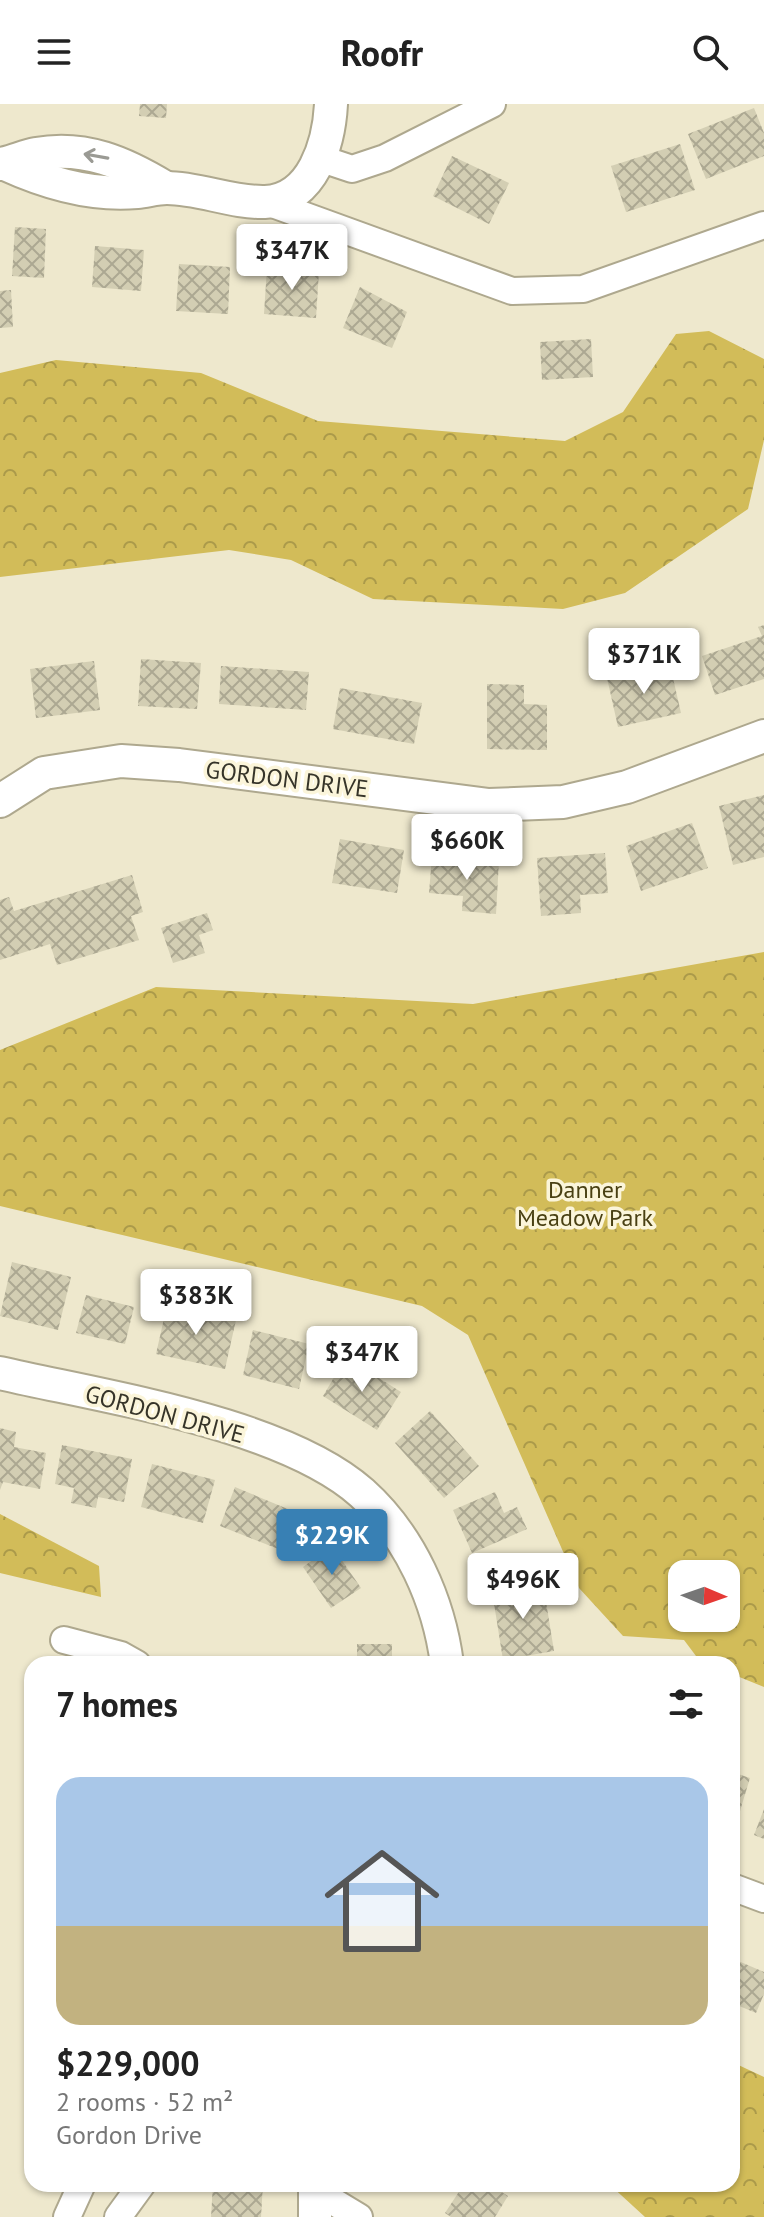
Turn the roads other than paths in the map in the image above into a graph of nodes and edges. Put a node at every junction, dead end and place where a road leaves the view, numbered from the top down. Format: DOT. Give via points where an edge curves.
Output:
graph roads {
  1 [pos="331,104"];
  2 [pos="492,104"];
  3 [pos="322,159"];
  4 [pos="2,164"];
  5 [pos="267,202"];
  6 [pos="764,225"];
  7 [pos="764,736"];
  8 [pos="0,801"];
  9 [pos="0,1373"];
  10 [pos="64,1640"];
  11 [pos="123,1656"];
  12 [pos="446,1656"];
  13 [pos="740,1890"];
  14 [pos="764,1899"];
  15 [pos="78,2192"];
  16 [pos="136,2192"];
  17 [pos="315,2197"];
  18 [pos="67,2217"];
  19 [pos="118,2217"];
  20 [pos="359,2217"];
  1 -- 3 [label="street"];
  2 -- 3 [label="street" via="363,166 352,169"];
  3 -- 5 [label="street" via="301,187"];
  4 -- 5 [label="street" via="58,184 97,190 135,193 166,188"];
  5 -- 6 [label="street" via="512,291 583,289"];
  7 -- 8 [label="street, GORDON DRIVE" via="627,787 563,802 489,805 121,761 44,773"];
  9 -- 12 [label="street, GORDON DRIVE" via="212,1422 330,1469 363,1493 405,1541 429,1594"];
  10 -- 11 [label="street"];
  13 -- 14 [label="street"];
  15 -- 18 [label="street"];
  16 -- 19 [label="street"];
  17 -- 20 [label="street"];
}
